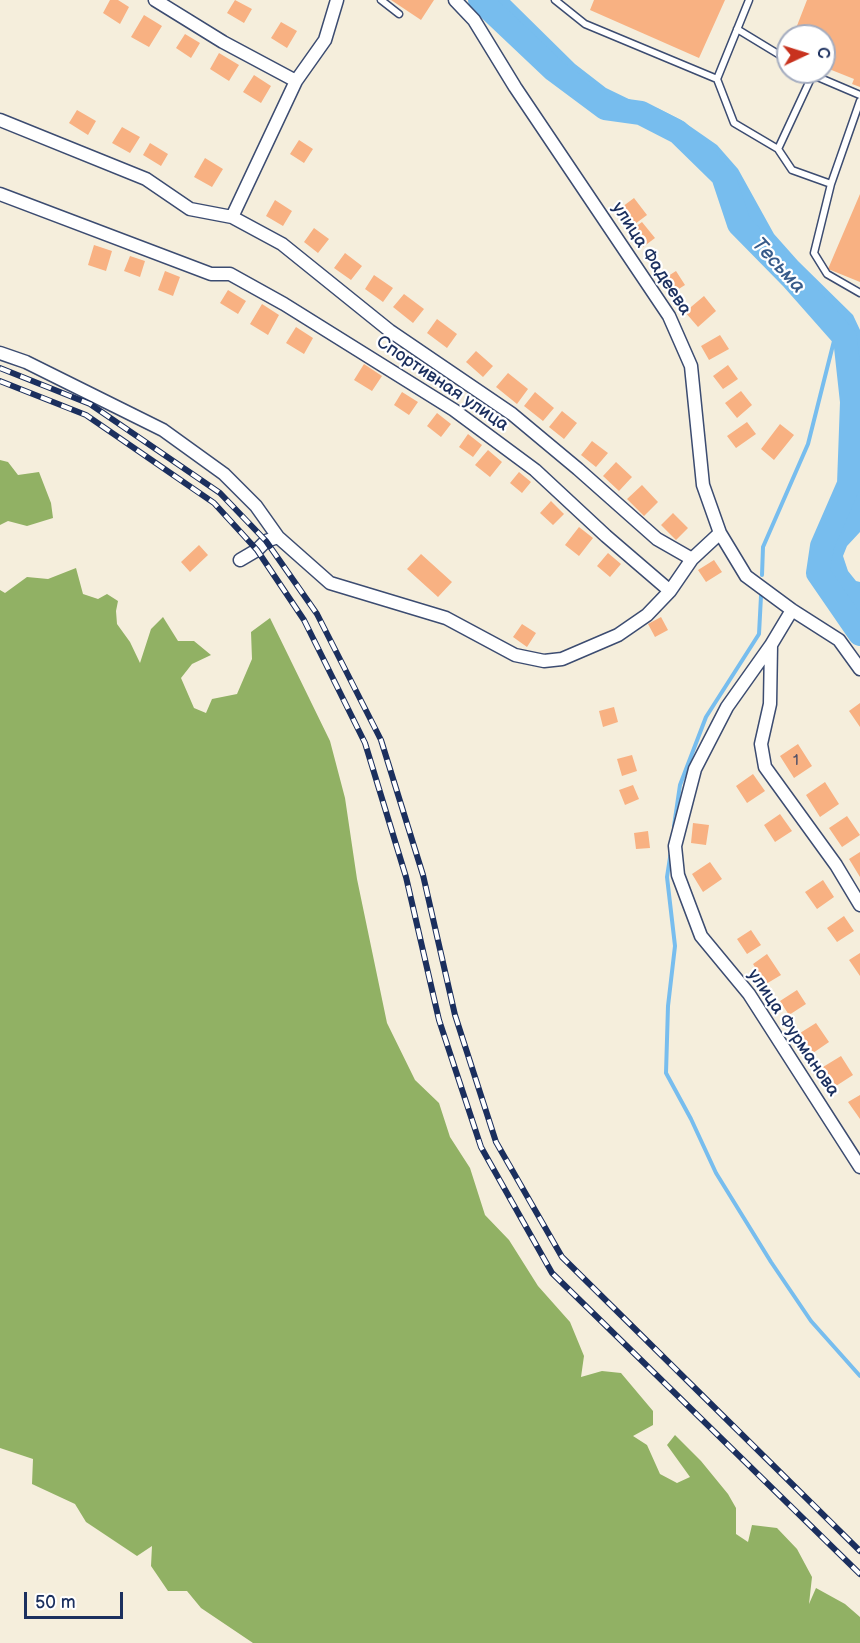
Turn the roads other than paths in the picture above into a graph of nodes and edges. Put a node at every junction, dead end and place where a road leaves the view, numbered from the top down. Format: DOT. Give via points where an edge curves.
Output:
graph roads {
  1 [pos="155,0"];
  2 [pos="337,0"];
  3 [pos="381,0"];
  4 [pos="455,0"];
  5 [pos="555,0"];
  6 [pos="749,0"];
  7 [pos="399,14"];
  8 [pos="737,29"];
  9 [pos="776,53"];
  10 [pos="717,79"];
  11 [pos="296,81"];
  12 [pos="808,84"];
  13 [pos="832,84"];
  14 [pos="860,95"];
  15 [pos="860,101"];
  16 [pos="0,120"];
  17 [pos="778,149"];
  18 [pos="831,184"];
  19 [pos="0,194"];
  20 [pos="232,217"];
  21 [pos="860,293"];
  22 [pos="0,352"];
  23 [pos="720,533"];
  24 [pos="278,537"];
  25 [pos="692,558"];
  26 [pos="240,560"];
  27 [pos="670,591"];
  28 [pos="792,610"];
  29 [pos="771,645"];
  30 [pos="860,669"];
  31 [pos="860,905"];
  32 [pos="860,1167"];
  1 -- 11 [label="street"];
  2 -- 11 [label="street" via="326,40"];
  3 -- 7 [label="lane"];
  4 -- 23 [label="street, улица Фадеева" via="474,20 669,316 691,366 703,484"];
  5 -- 10 [label="lane" via="585,24"];
  6 -- 8 [label="lane"];
  8 -- 9 [label="lane"];
  8 -- 10 [label="lane"];
  10 -- 17 [label="lane" via="734,123"];
  11 -- 20 [label="street"];
  12 -- 17 [label="lane"];
  13 -- 14 [label="lane"];
  15 -- 18 [label="lane"];
  16 -- 20 [label="street, Спортивная улица" via="146,179 190,209"];
  17 -- 18 [label="lane" via="792,170"];
  18 -- 21 [label="lane" via="814,253 827,274"];
  19 -- 27 [label="street, Спортивная улица" via="211,274 230,274 284,304 454,410 535,470"];
  20 -- 25 [label="street, Спортивная улица" via="282,244 390,331 512,414 657,539"];
  22 -- 24 [label="street" via="163,430 224,474 256,506"];
  23 -- 25 [label="street"];
  23 -- 28 [label="street, улица Фадеева" via="746,576"];
  24 -- 26 [label="street"];
  24 -- 27 [label="street" via="330,583 446,618 515,655 544,661 562,659 618,635 647,615"];
  25 -- 27 [label="street"];
  28 -- 29 [label="street, улица Фурманова"];
  28 -- 30 [label="street, улица Фадеева" via="839,640"];
  29 -- 31 [label="street" via="770,704 761,744 765,767"];
  29 -- 32 [label="street, улица Фурманова" via="727,707 695,769 675,846 678,875 701,936 749,994"];
}
